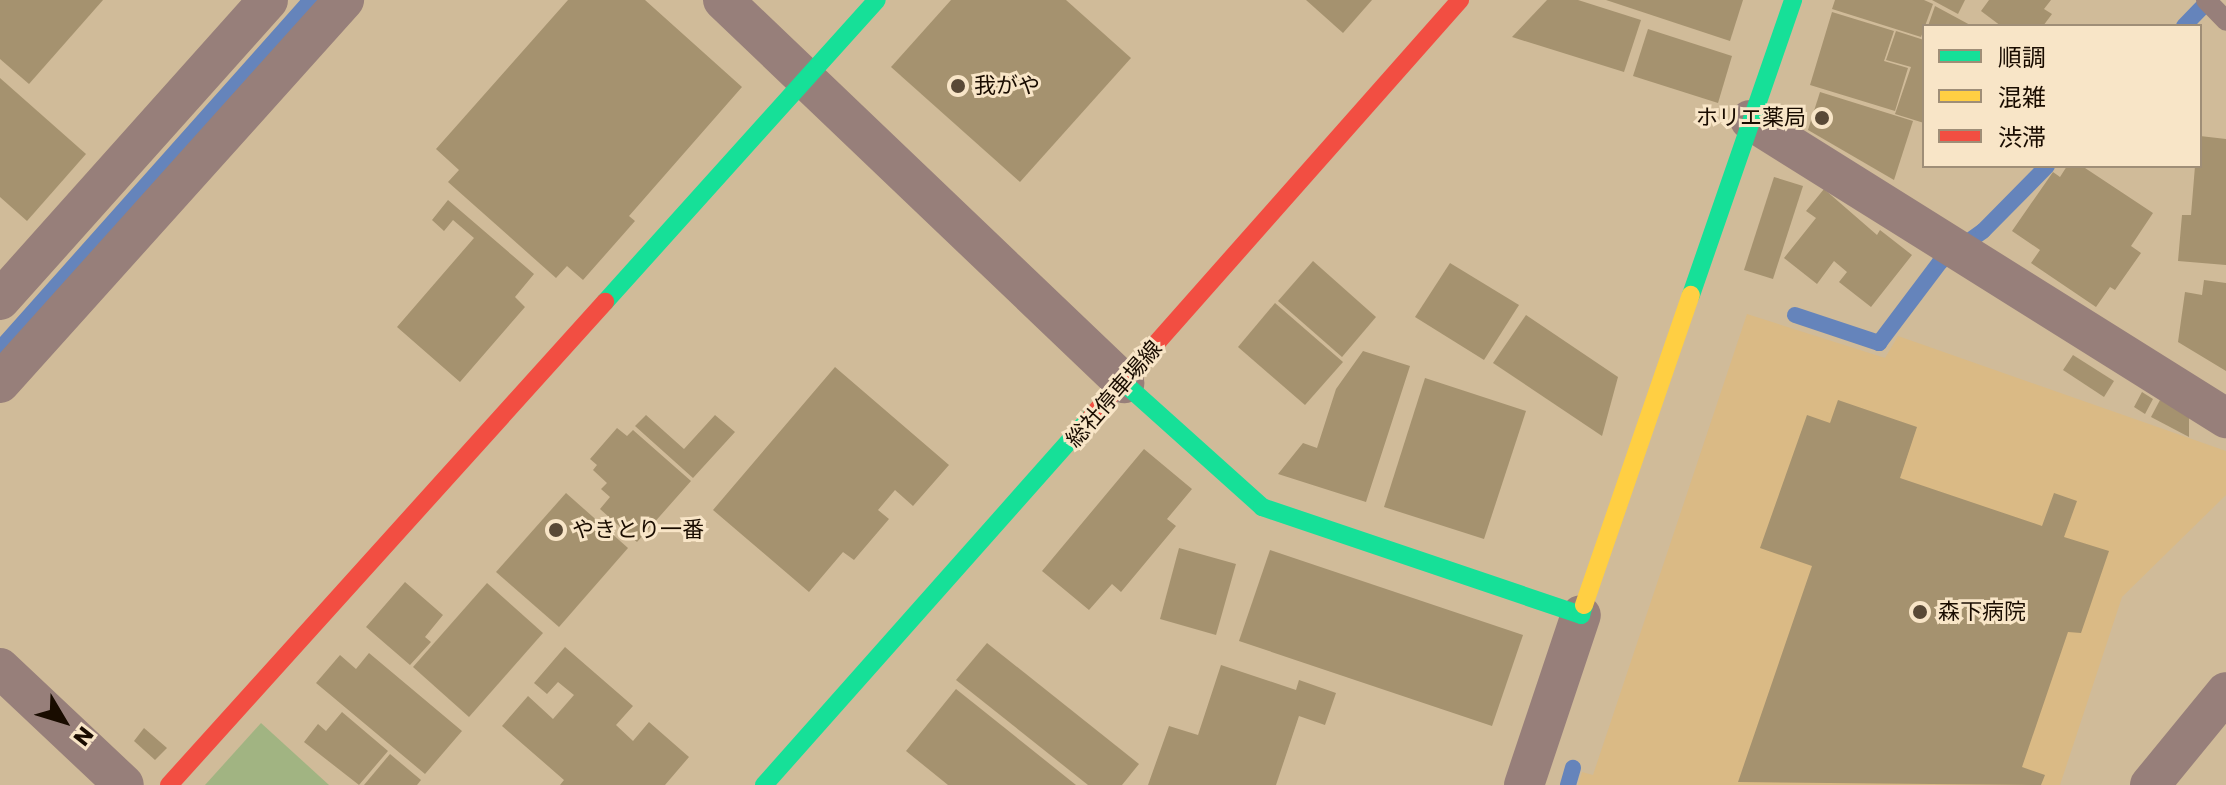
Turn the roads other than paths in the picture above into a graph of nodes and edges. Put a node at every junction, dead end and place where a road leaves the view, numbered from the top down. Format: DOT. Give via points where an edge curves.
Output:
graph roads {
  1 [pos="268,0"];
  2 [pos="344,0"];
  3 [pos="723,0"];
  4 [pos="877,0"];
  5 [pos="1460,0"];
  6 [pos="1793,0"];
  7 [pos="2206,0"];
  8 [pos="2224,18"];
  9 [pos="807,79"];
  10 [pos="1750,120"];
  11 [pos="0,300"];
  12 [pos="0,383"];
  13 [pos="1124,383"];
  14 [pos="2226,418"];
  15 [pos="1581,615"];
  16 [pos="0,668"];
  17 [pos="2226,692"];
  18 [pos="124,785"];
  19 [pos="169,785"];
  20 [pos="764,785"];
  21 [pos="1524,785"];
  22 [pos="2150,785"];
  1 -- 11 [label="street"];
  2 -- 12 [label="street"];
  3 -- 9 [label="street"];
  4 -- 9 [label="street"];
  5 -- 13 [label="street, 総社停車場線"];
  6 -- 10 [label="street"];
  7 -- 8 [label="lane"];
  9 -- 13 [label="street"];
  9 -- 19 [label="street"];
  10 -- 14 [label="street"];
  10 -- 15 [label="street"];
  13 -- 15 [label="street" via="1262,507"];
  13 -- 20 [label="street, 総社停車場線"];
  15 -- 21 [label="street"];
  16 -- 18 [label="street"];
  17 -- 22 [label="street"];
}
